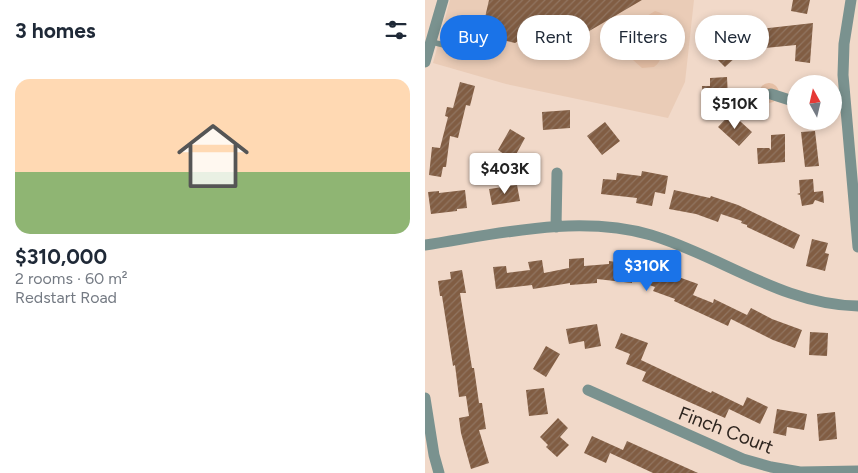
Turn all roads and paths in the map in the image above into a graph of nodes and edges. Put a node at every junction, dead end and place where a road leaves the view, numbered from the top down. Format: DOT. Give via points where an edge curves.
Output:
graph roads {
  1 [pos="443,0"];
  2 [pos="851,0"];
  3 [pos="432,42"];
  4 [pos="440,44"];
  5 [pos="425,62"];
  6 [pos="842,75"];
  7 [pos="771,94"];
  8 [pos="787,99"];
  9 [pos="843,130"];
  10 [pos="557,173"];
  11 [pos="556,227"];
  12 [pos="425,245"];
  13 [pos="858,248"];
  14 [pos="858,306"];
  15 [pos="589,390"];
  16 [pos="425,398"];
  17 [pos="858,471"];
  18 [pos="439,473"];
  1 -- 3 [label="street"];
  2 -- 6 [label="street"];
  3 -- 4 [label="lane"];
  3 -- 5 [label="street"];
  7 -- 8 [label="street"];
  9 -- 13 [label="street"];
  10 -- 11 [label="street"];
  11 -- 12 [label="street"];
  11 -- 14 [label="street" via="599,226 649,234 793,294 833,305"];
  15 -- 17 [label="street, Finch Court" via="743,459 800,472"];
  16 -- 18 [label="street"];
}
